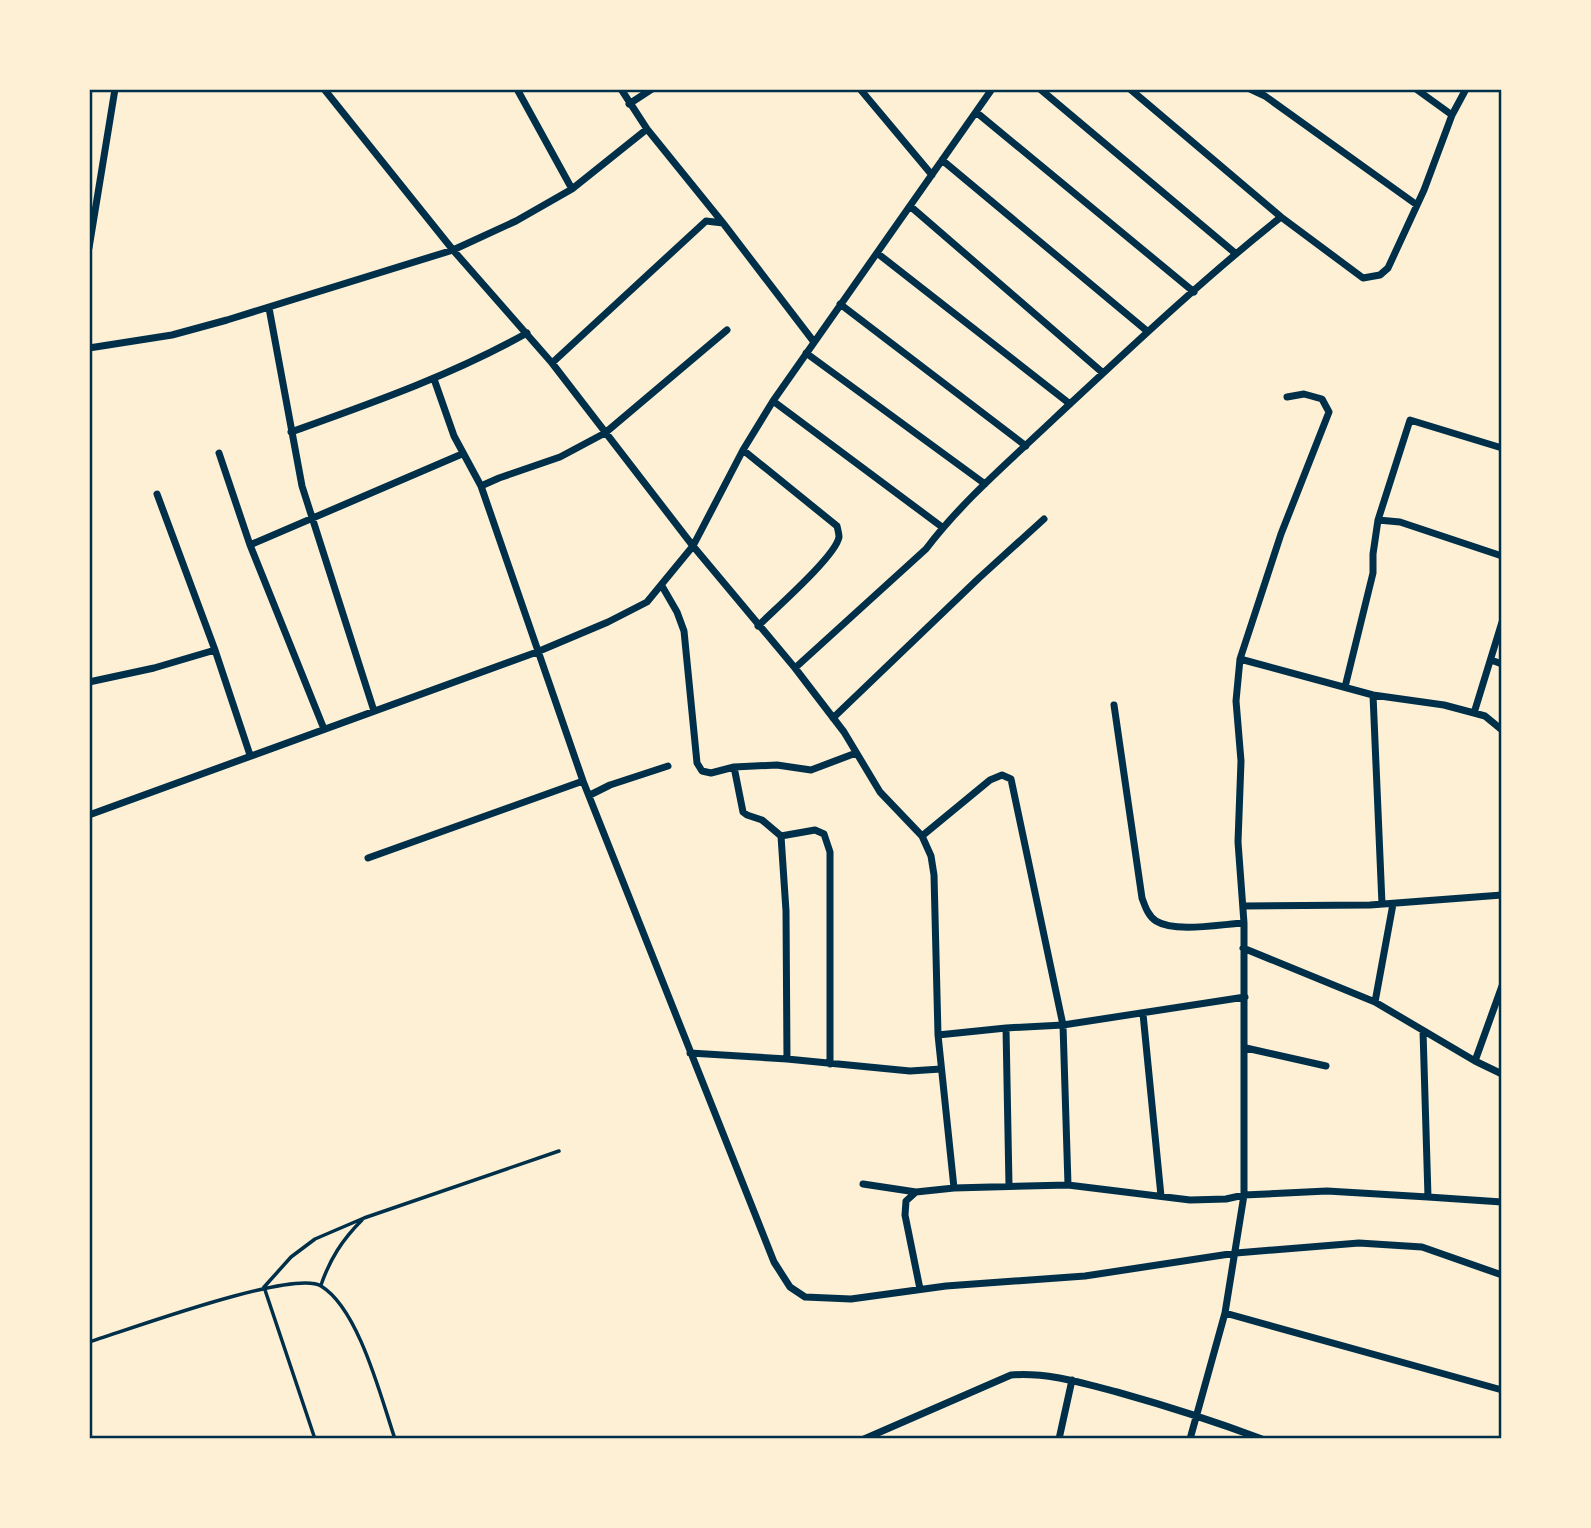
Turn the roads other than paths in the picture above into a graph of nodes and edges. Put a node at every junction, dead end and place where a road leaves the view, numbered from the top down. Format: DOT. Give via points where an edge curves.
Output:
graph roads {
  1 [pos="116,89"];
  2 [pos="324,89"];
  3 [pos="517,89"];
  4 [pos="621,89"];
  5 [pos="652,89"];
  6 [pos="860,89"];
  7 [pos="979,89"];
  8 [pos="992,89"];
  9 [pos="1040,89"];
  10 [pos="1130,89"];
  11 [pos="1250,89"];
  12 [pos="1416,89"];
  13 [pos="1466,89"];
  14 [pos="986,97"];
  15 [pos="629,104"];
  16 [pos="976,112"];
  17 [pos="1451,115"];
  18 [pos="647,129"];
  19 [pos="942,160"];
  20 [pos="932,175"];
  21 [pos="572,188"];
  22 [pos="1417,205"];
  23 [pos="910,206"];
  24 [pos="1281,217"];
  25 [pos="723,223"];
  26 [pos="89,248"];
  27 [pos="453,250"];
  28 [pos="877,253"];
  29 [pos="1235,253"];
  30 [pos="1194,292"];
  31 [pos="841,304"];
  32 [pos="269,308"];
  33 [pos="727,330"];
  34 [pos="1147,331"];
  35 [pos="527,333"];
  36 [pos="814,342"];
  37 [pos="89,348"];
  38 [pos="806,353"];
  39 [pos="552,363"];
  40 [pos="1103,373"];
  41 [pos="434,379"];
  42 [pos="1287,397"];
  43 [pos="773,401"];
  44 [pos="1070,404"];
  45 [pos="291,432"];
  46 [pos="605,433"];
  47 [pos="1026,446"];
  48 [pos="1502,448"];
  49 [pos="743,450"];
  50 [pos="219,453"];
  51 [pos="462,454"];
  52 [pos="985,484"];
  53 [pos="481,486"];
  54 [pos="157,494"];
  55 [pos="311,518"];
  56 [pos="1044,519"];
  57 [pos="1378,520"];
  58 [pos="942,527"];
  59 [pos="250,545"];
  60 [pos="692,545"];
  61 [pos="1502,556"];
  62 [pos="662,586"];
  63 [pos="1502,622"];
  64 [pos="758,626"];
  65 [pos="215,650"];
  66 [pos="537,652"];
  67 [pos="1240,659"];
  68 [pos="1491,660"];
  69 [pos="1502,664"];
  70 [pos="795,668"];
  71 [pos="89,682"];
  72 [pos="1345,687"];
  73 [pos="1373,695"];
  74 [pos="1114,705"];
  75 [pos="374,711"];
  76 [pos="1474,713"];
  77 [pos="833,718"];
  78 [pos="324,729"];
  79 [pos="1502,730"];
  80 [pos="856,753"];
  81 [pos="250,755"];
  82 [pos="668,766"];
  83 [pos="734,767"];
  84 [pos="583,781"];
  85 [pos="590,795"];
  86 [pos="89,815"];
  87 [pos="781,836"];
  88 [pos="922,836"];
  89 [pos="368,858"];
  90 [pos="1502,895"];
  91 [pos="1382,904"];
  92 [pos="1393,904"];
  93 [pos="1243,906"];
  94 [pos="1244,923"];
  95 [pos="1243,948"];
  96 [pos="1502,986"];
  97 [pos="1245,998"];
  98 [pos="1376,1002"];
  99 [pos="1143,1014"];
  100 [pos="1062,1026"];
  101 [pos="1006,1028"];
  102 [pos="1423,1031"];
  103 [pos="938,1035"];
  104 [pos="1246,1048"];
  105 [pos="690,1053"];
  106 [pos="787,1059"];
  107 [pos="1475,1061"];
  108 [pos="830,1064"];
  109 [pos="1326,1066"];
  110 [pos="941,1069"];
  111 [pos="1502,1074"];
  112 [pos="559,1151"];
  113 [pos="863,1184"];
  114 [pos="1068,1185"];
  115 [pos="1009,1186"];
  116 [pos="954,1188"];
  117 [pos="916,1192"];
  118 [pos="1244,1195"];
  119 [pos="1161,1196"];
  120 [pos="1427,1197"];
  121 [pos="1502,1202"];
  122 [pos="364,1218"];
  123 [pos="1236,1254"];
  124 [pos="1502,1275"];
  125 [pos="320,1285"];
  126 [pos="264,1287"];
  127 [pos="920,1289"];
  128 [pos="1225,1313"];
  129 [pos="89,1342"];
  130 [pos="1072,1380"];
  131 [pos="1502,1390"];
  132 [pos="1196,1414"];
  133 [pos="315,1439"];
  134 [pos="395,1439"];
  135 [pos="864,1439"];
  136 [pos="1059,1439"];
  137 [pos="1190,1439"];
  138 [pos="1262,1439"];
  1 -- 26 [label="street"];
  2 -- 27 [label="street"];
  3 -- 21 [label="street"];
  4 -- 15 [label="street"];
  5 -- 15 [label="street"];
  6 -- 20 [label="street"];
  7 -- 14 [label="street"];
  8 -- 14 [label="street"];
  9 -- 29 [label="street"];
  10 -- 24 [label="street"];
  11 -- 22 [label="street"];
  12 -- 17 [label="street"];
  13 -- 17 [label="street"];
  14 -- 16 [label="street"];
  15 -- 18 [label="street"];
  16 -- 19 [label="street"];
  16 -- 30 [label="street"];
  17 -- 22 [label="street"];
  18 -- 21 [label="street"];
  18 -- 25 [label="street"];
  19 -- 20 [label="street"];
  19 -- 34 [label="street"];
  20 -- 23 [label="street"];
  21 -- 27 [label="street"];
  22 -- 24 [label="street" via="1388,268 1372,278 1352,271"];
  23 -- 28 [label="street"];
  23 -- 40 [label="street"];
  24 -- 29 [label="street"];
  25 -- 36 [label="street"];
  25 -- 39 [label="street" via="706,221"];
  27 -- 32 [label="street"];
  27 -- 35 [label="street"];
  28 -- 31 [label="street"];
  28 -- 44 [label="street"];
  29 -- 30 [label="street"];
  30 -- 34 [label="street"];
  31 -- 36 [label="street"];
  31 -- 47 [label="street"];
  32 -- 37 [label="street" via="172,335"];
  32 -- 45 [label="street"];
  33 -- 46 [label="street"];
  34 -- 40 [label="street"];
  35 -- 39 [label="street"];
  35 -- 41 [label="street"];
  36 -- 38 [label="street"];
  38 -- 43 [label="street"];
  38 -- 52 [label="street"];
  39 -- 46 [label="street"];
  40 -- 44 [label="street"];
  41 -- 45 [label="street"];
  41 -- 51 [label="street"];
  42 -- 67 [label="street" via="1304,394 1322,399 1329,412"];
  43 -- 49 [label="street"];
  43 -- 58 [label="street"];
  44 -- 47 [label="street"];
  45 -- 55 [label="street"];
  46 -- 53 [label="street" via="560,457"];
  46 -- 60 [label="street"];
  47 -- 52 [label="street"];
  48 -- 57 [label="street" via="1410,420"];
  49 -- 60 [label="street"];
  49 -- 64 [label="street" via="837,526 839,537 834,550"];
  50 -- 59 [label="street"];
  51 -- 53 [label="street"];
  51 -- 55 [label="street"];
  52 -- 58 [label="street"];
  53 -- 66 [label="street"];
  54 -- 65 [label="street"];
  55 -- 59 [label="street"];
  55 -- 75 [label="street"];
  56 -- 77 [label="street"];
  57 -- 61 [label="street" via="1400,522"];
  57 -- 72 [label="street" via="1373,573"];
  58 -- 70 [label="street" via="926,549"];
  59 -- 78 [label="street"];
  60 -- 62 [label="street"];
  60 -- 64 [label="street"];
  62 -- 66 [label="street" via="648,602 628,613"];
  62 -- 83 [label="street" via="684,631 697,763 702,771 711,773"];
  63 -- 68 [label="street"];
  64 -- 70 [label="street"];
  65 -- 71 [label="street"];
  65 -- 81 [label="street"];
  66 -- 75 [label="street"];
  66 -- 84 [label="street"];
  67 -- 72 [label="street"];
  67 -- 93 [label="street" via="1236,701"];
  68 -- 69 [label="street"];
  68 -- 76 [label="street"];
  70 -- 77 [label="street"];
  72 -- 73 [label="street"];
  73 -- 76 [label="street"];
  73 -- 91 [label="street"];
  74 -- 94 [label="street" via="1148,914 1171,927"];
  75 -- 78 [label="street"];
  76 -- 79 [label="street"];
  77 -- 80 [label="street"];
  78 -- 81 [label="street"];
  80 -- 83 [label="street" via="811,770 778,765"];
  80 -- 88 [label="street" via="880,792"];
  81 -- 86 [label="street"];
  82 -- 85 [label="street"];
  83 -- 87 [label="street" via="743,812"];
  84 -- 85 [label="street"];
  84 -- 89 [label="street"];
  85 -- 105 [label="street"];
  87 -- 106 [label="street"];
  87 -- 108 [label="street" via="815,830 824,834 831,852"];
  88 -- 100 [label="street" via="990,780 1002,775 1011,779"];
  88 -- 103 [label="street" via="934,875"];
  90 -- 92 [label="street"];
  91 -- 92 [label="street"];
  91 -- 93 [label="street"];
  92 -- 98 [label="street"];
  93 -- 94 [label="street"];
  94 -- 95 [label="street"];
  95 -- 97 [label="street"];
  95 -- 98 [label="street"];
  96 -- 107 [label="street"];
  97 -- 99 [label="street"];
  97 -- 104 [label="street"];
  98 -- 102 [label="street"];
  99 -- 100 [label="street"];
  99 -- 119 [label="street"];
  100 -- 101 [label="street"];
  100 -- 114 [label="street"];
  101 -- 103 [label="street"];
  101 -- 115 [label="street"];
  102 -- 107 [label="street"];
  102 -- 120 [label="street"];
  103 -- 110 [label="street"];
  104 -- 109 [label="street"];
  104 -- 118 [label="street"];
  105 -- 106 [label="street"];
  105 -- 127 [label="street" via="774,1262 790,1287 805,1297 851,1299"];
  106 -- 108 [label="street"];
  107 -- 111 [label="street"];
  108 -- 110 [label="street"];
  110 -- 116 [label="street"];
  112 -- 122 [label="lane"];
  113 -- 117 [label="street"];
  114 -- 115 [label="street"];
  114 -- 119 [label="street"];
  115 -- 116 [label="street"];
  116 -- 117 [label="street"];
  117 -- 127 [label="street" via="906,1201 905,1215"];
  118 -- 119 [label="street" via="1190,1200"];
  118 -- 120 [label="street" via="1327,1191"];
  118 -- 123 [label="street"];
  120 -- 121 [label="street"];
  122 -- 125 [label="lane" via="329,1261"];
  122 -- 126 [label="lane" via="315,1239"];
  123 -- 124 [label="street" via="1359,1243 1411,1246"];
  123 -- 127 [label="street" via="1085,1276"];
  123 -- 128 [label="street"];
  125 -- 126 [label="lane" via="301,1282"];
  125 -- 134 [label="lane" via="349,1317"];
  126 -- 129 [label="lane"];
  126 -- 133 [label="lane"];
  128 -- 131 [label="street"];
  128 -- 132 [label="street"];
  130 -- 132 [label="street"];
  130 -- 135 [label="street" via="1031,1373 1011,1375"];
  130 -- 136 [label="street"];
  132 -- 137 [label="street"];
  132 -- 138 [label="street"];
}
